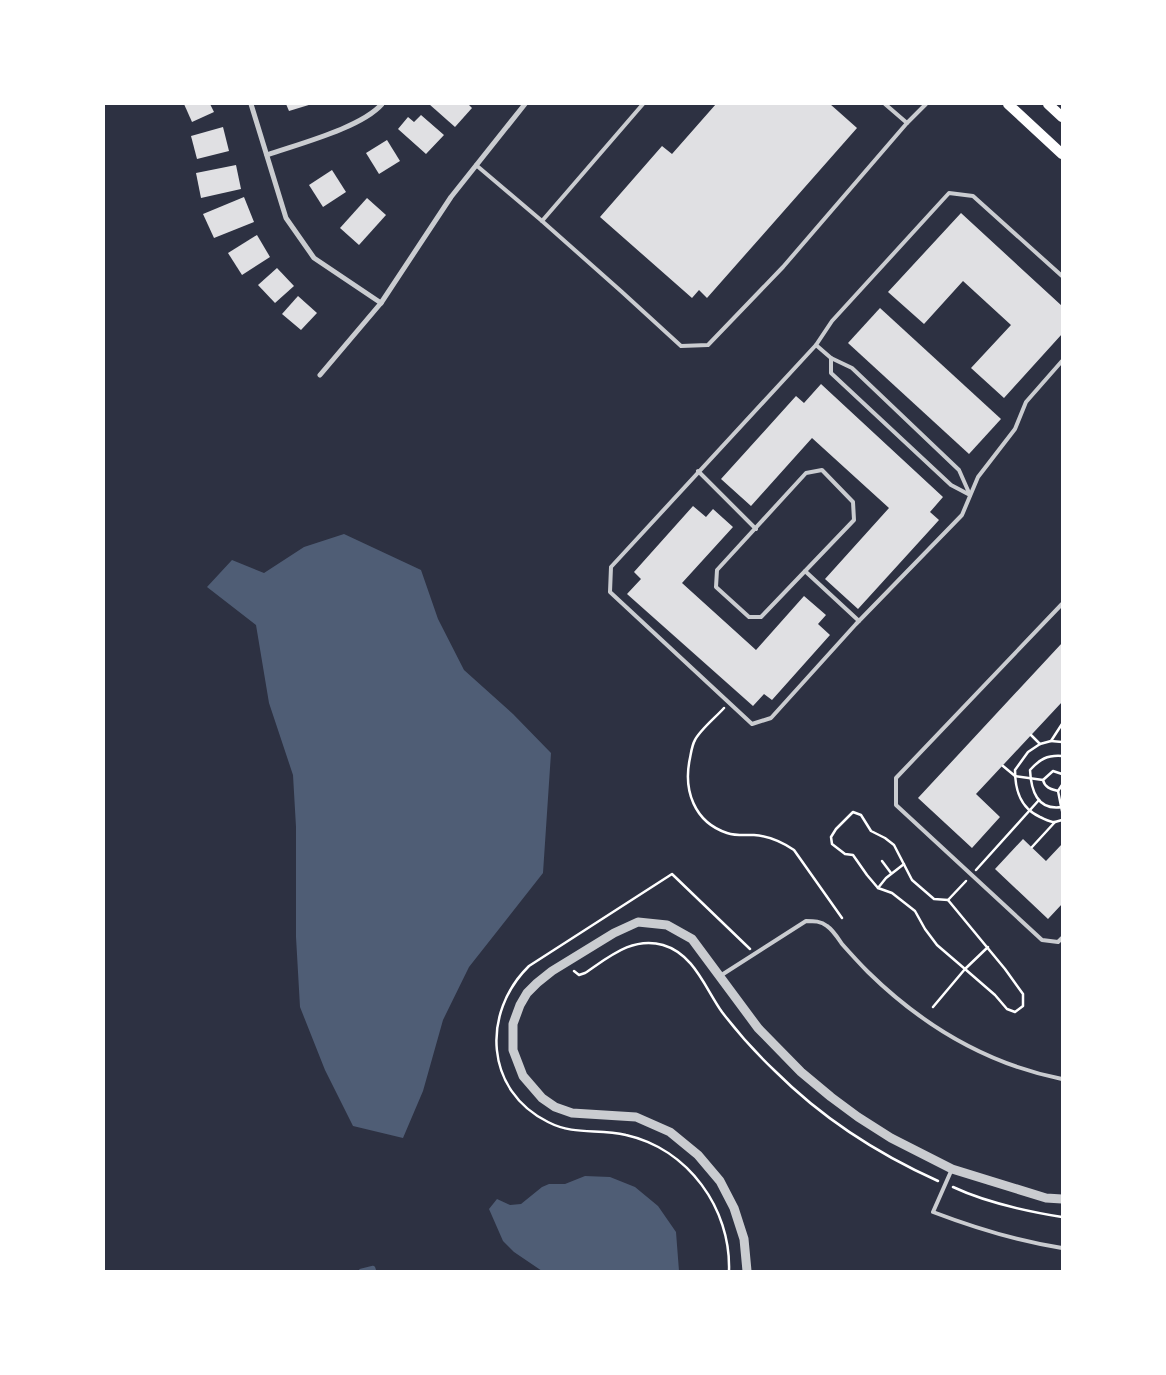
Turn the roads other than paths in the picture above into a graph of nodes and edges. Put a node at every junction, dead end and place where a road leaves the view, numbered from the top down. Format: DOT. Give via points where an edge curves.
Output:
graph roads {
  1 [pos="251,104"];
  2 [pos="382,104"];
  3 [pos="525,104"];
  4 [pos="643,104"];
  5 [pos="885,104"];
  6 [pos="926,104"];
  7 [pos="1008,104"];
  8 [pos="1048,104"];
  9 [pos="1062,117"];
  10 [pos="906,123"];
  11 [pos="1062,154"];
  12 [pos="267,155"];
  13 [pos="476,165"];
  14 [pos="542,221"];
  15 [pos="1062,276"];
  16 [pos="381,303"];
  17 [pos="816,346"];
  18 [pos="831,358"];
  19 [pos="1062,361"];
  20 [pos="320,376"];
  21 [pos="698,471"];
  22 [pos="970,495"];
  23 [pos="756,529"];
  24 [pos="806,571"];
  25 [pos="1062,604"];
  26 [pos="859,621"];
  27 [pos="1062,938"];
  28 [pos="720,976"];
  29 [pos="1062,1079"];
  30 [pos="952,1169"];
  31 [pos="1062,1199"];
  32 [pos="1062,1248"];
  33 [pos="747,1271"];
  1 -- 12 [label="street"];
  2 -- 12 [label="street" via="353,124"];
  3 -- 13 [label="street"];
  4 -- 14 [label="lane"];
  5 -- 10 [label="lane"];
  6 -- 10 [label="lane"];
  7 -- 11 [label="main road"];
  8 -- 9 [label="main road"];
  10 -- 14 [label="lane" via="783,267 708,345 681,346"];
  12 -- 16 [label="street" via="286,218 314,258"];
  13 -- 14 [label="lane"];
  13 -- 16 [label="street"];
  15 -- 17 [label="lane" via="973,196 949,193 832,321"];
  16 -- 20 [label="street"];
  17 -- 18 [label="lane"];
  17 -- 21 [label="lane"];
  18 -- 22 [label="lane" via="852,368 960,470"];
  18 -- 22 [label="lane" via="831,374 951,485"];
  19 -- 22 [label="lane" via="1026,402 1015,429 978,477"];
  21 -- 23 [label="lane"];
  21 -- 26 [label="lane" via="610,566 610,592 729,703 752,724 771,718"];
  22 -- 26 [label="lane" via="962,515"];
  23 -- 24 [label="lane" via="717,570 716,587 749,617 761,617"];
  23 -- 24 [label="lane" via="806,473 822,470 853,502 854,520"];
  24 -- 26 [label="lane"];
  25 -- 27 [label="lane" via="896,778 896,805 1042,940 1058,942"];
  28 -- 29 [label="lane" via="806,921 818,921 828,926 855,959 918,1016 971,1049 1004,1064"];
  28 -- 30 [label="street" via="758,1028 831,1097 891,1138"];
  28 -- 33 [label="street" via="692,939 667,925 638,922 552,971 532,988 520,1005 513,1024 513,1050 522,1076 555,1107 572,1113 636,1117 670,1132 698,1155 720,1181 734,1208 744,1240"];
  30 -- 31 [label="street" via="1046,1198"];
  30 -- 32 [label="lane" via="933,1212 993,1233"];
}
